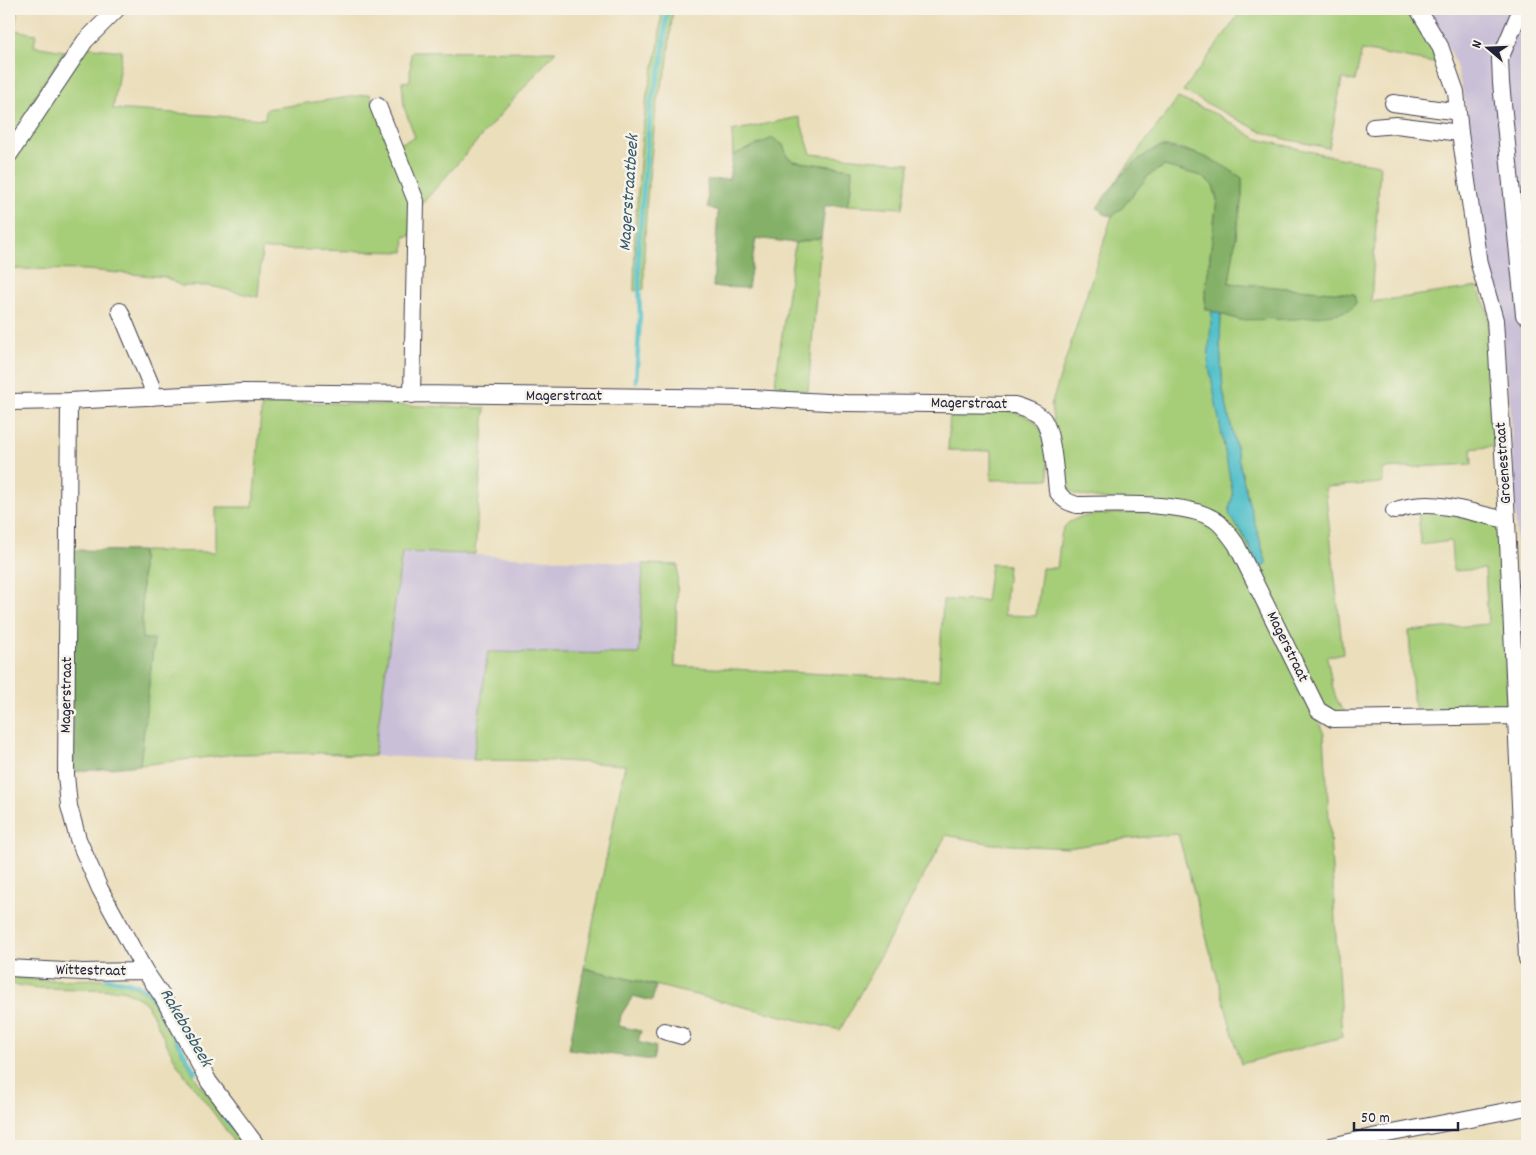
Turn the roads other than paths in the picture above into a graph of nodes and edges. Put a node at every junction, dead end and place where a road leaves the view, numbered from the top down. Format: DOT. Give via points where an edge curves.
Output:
graph roads {
  1 [pos="117,9"];
  2 [pos="1418,9"];
  3 [pos="1521,9"];
  4 [pos="1393,103"];
  5 [pos="378,106"];
  6 [pos="1458,111"];
  7 [pos="1373,127"];
  8 [pos="1460,133"];
  9 [pos="9,154"];
  10 [pos="120,311"];
  11 [pos="1524,315"];
  12 [pos="412,395"];
  13 [pos="153,397"];
  14 [pos="69,401"];
  15 [pos="9,402"];
  16 [pos="1394,511"];
  17 [pos="1507,520"];
  18 [pos="1517,716"];
  19 [pos="1527,960"];
  20 [pos="9,968"];
  21 [pos="144,971"];
  22 [pos="664,1031"];
  23 [pos="682,1036"];
  24 [pos="1527,1107"];
  25 [pos="257,1146"];
  26 [pos="1331,1146"];
  1 -- 9 [label="street" via="85,41"];
  2 -- 6 [label="street, Groenestraat" via="1440,46 1456,92"];
  3 -- 11 [label="street" via="1500,59"];
  4 -- 6 [label="street"];
  5 -- 12 [label="street" via="416,201"];
  6 -- 8 [label="street, Groenestraat"];
  7 -- 8 [label="street" via="1396,125"];
  8 -- 17 [label="street, Groenestraat" via="1479,264 1495,320"];
  10 -- 13 [label="street"];
  12 -- 13 [label="street, Magerstraat" via="242,392"];
  12 -- 18 [label="street, Magerstraat" via="753,398 1015,405 1042,418 1048,430 1057,491 1068,503 1167,506 1194,511 1218,522 1236,544 1318,710 1334,719"];
  13 -- 14 [label="street, Magerstraat"];
  14 -- 15 [label="street, Magerstraat"];
  14 -- 21 [label="street, Magerstraat" via="66,775 69,806 78,839 100,890"];
  16 -- 17 [label="street" via="1422,504 1439,505"];
  17 -- 18 [label="street, Groenestraat"];
  18 -- 19 [label="street, Groenestraat"];
  20 -- 21 [label="street, Wittestraat"];
  21 -- 25 [label="street, Wittestraat" via="162,996 208,1082"];
  22 -- 23 [label="street"];
  24 -- 26 [label="street"];
}
